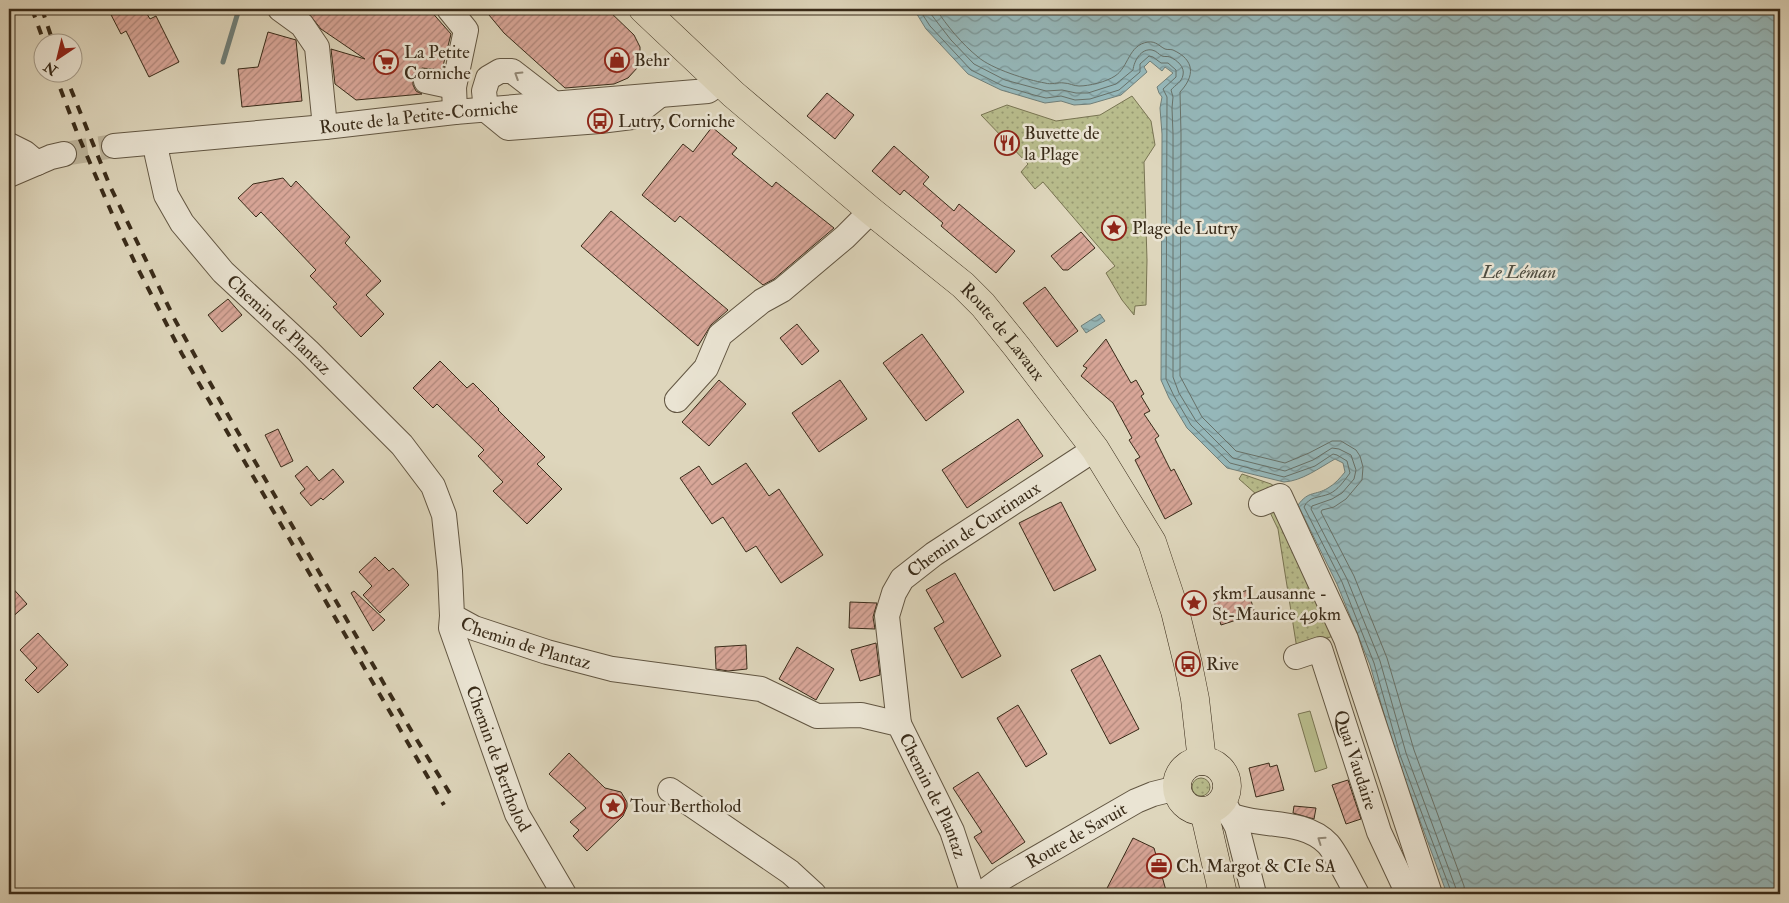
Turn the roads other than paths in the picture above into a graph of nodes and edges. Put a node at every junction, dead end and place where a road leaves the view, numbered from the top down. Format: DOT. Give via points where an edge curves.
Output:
graph roads {
  1 [pos="280,9"];
  2 [pos="449,9"];
  3 [pos="643,9"];
  4 [pos="426,81"];
  5 [pos="720,83"];
  6 [pos="454,87"];
  7 [pos="660,95"];
  8 [pos="556,105"];
  9 [pos="486,110"];
  10 [pos="455,112"];
  11 [pos="325,127"];
  12 [pos="157,143"];
  13 [pos="9,145"];
  14 [pos="114,146"];
  15 [pos="64,154"];
  16 [pos="37,163"];
  17 [pos="9,175"];
  18 [pos="871,211"];
  19 [pos="677,400"];
  20 [pos="1095,449"];
  21 [pos="1261,504"];
  22 [pos="452,616"];
  23 [pos="1296,657"];
  24 [pos="899,724"];
  25 [pos="1202,761"];
  26 [pos="1177,788"];
  27 [pos="670,790"];
  28 [pos="1219,809"];
  29 [pos="564,894"];
  30 [pos="814,894"];
  31 [pos="973,894"];
  32 [pos="981,894"];
  33 [pos="1223,894"];
  34 [pos="1254,894"];
  35 [pos="1357,894"];
  36 [pos="1408,894"];
  37 [pos="1430,894"];
  1 -- 11 [label="street" via="302,25 317,47"];
  2 -- 6 [label="street" via="466,30"];
  3 -- 5 [label="main road, Route de Lavaux"];
  4 -- 6 [label="street"];
  5 -- 7 [label="street, Route de la Petite-Corniche" via="708,91"];
  5 -- 18 [label="main road, Route de Lavaux"];
  6 -- 10 [label="street"];
  7 -- 8 [label="street, Route de la Petite-Corniche"];
  7 -- 9 [label="street" via="632,117 600,121 508,128"];
  8 -- 9 [label="street, Route de la Petite-Corniche"];
  8 -- 9 [label="street, one-way" via="512,70 500,71 488,78 484,91"];
  9 -- 10 [label="street, Route de la Petite-Corniche"];
  10 -- 11 [label="street, Route de la Petite-Corniche"];
  11 -- 12 [label="street, Route de la Petite-Corniche"];
  12 -- 14 [label="street, Route de la Petite-Corniche"];
  12 -- 22 [label="street, Chemin de Plantaz" via="166,195 182,223 223,272 402,445 433,486 444,515"];
  13 -- 16 [label="street"];
  15 -- 16 [label="street"];
  16 -- 17 [label="street"];
  18 -- 19 [label="street" via="845,238 782,290 762,301 720,335 706,368"];
  18 -- 20 [label="main road, Route de Lavaux" via="983,305"];
  20 -- 24 [label="street, Chemin de Curtinaux" via="902,578 887,616"];
  20 -- 25 [label="main road, Route de Lavaux" via="1152,542 1184,646 1195,699"];
  21 -- 37 [label="street" via="1280,496 1340,623"];
  22 -- 24 [label="street, Chemin de Plantaz" via="474,628 612,669 761,689 817,716 861,715"];
  22 -- 29 [label="street, Chemin de Bertholod" via="451,628 517,814"];
  23 -- 36 [label="street, Quai Vaudaire" via="1320,649 1379,832"];
  24 -- 31 [label="street, Chemin de Plantaz" via="952,831"];
  25 -- 26 [label="main road" via="1187,767 1178,780"];
  25 -- 28 [label="main road" via="1217,766 1226,778 1226,794"];
  26 -- 28 [label="main road" via="1179,796 1189,807"];
  26 -- 32 [label="street, Route de Savuit" via="1136,801 1004,877"];
  27 -- 30 [label="street" via="790,872"];
  28 -- 33 [label="main road"];
  28 -- 34 [label="street" via="1237,826"];
  35 -- 28 [label="street, one-way" via="1329,845 1318,836 1301,828 1242,820"];
}
